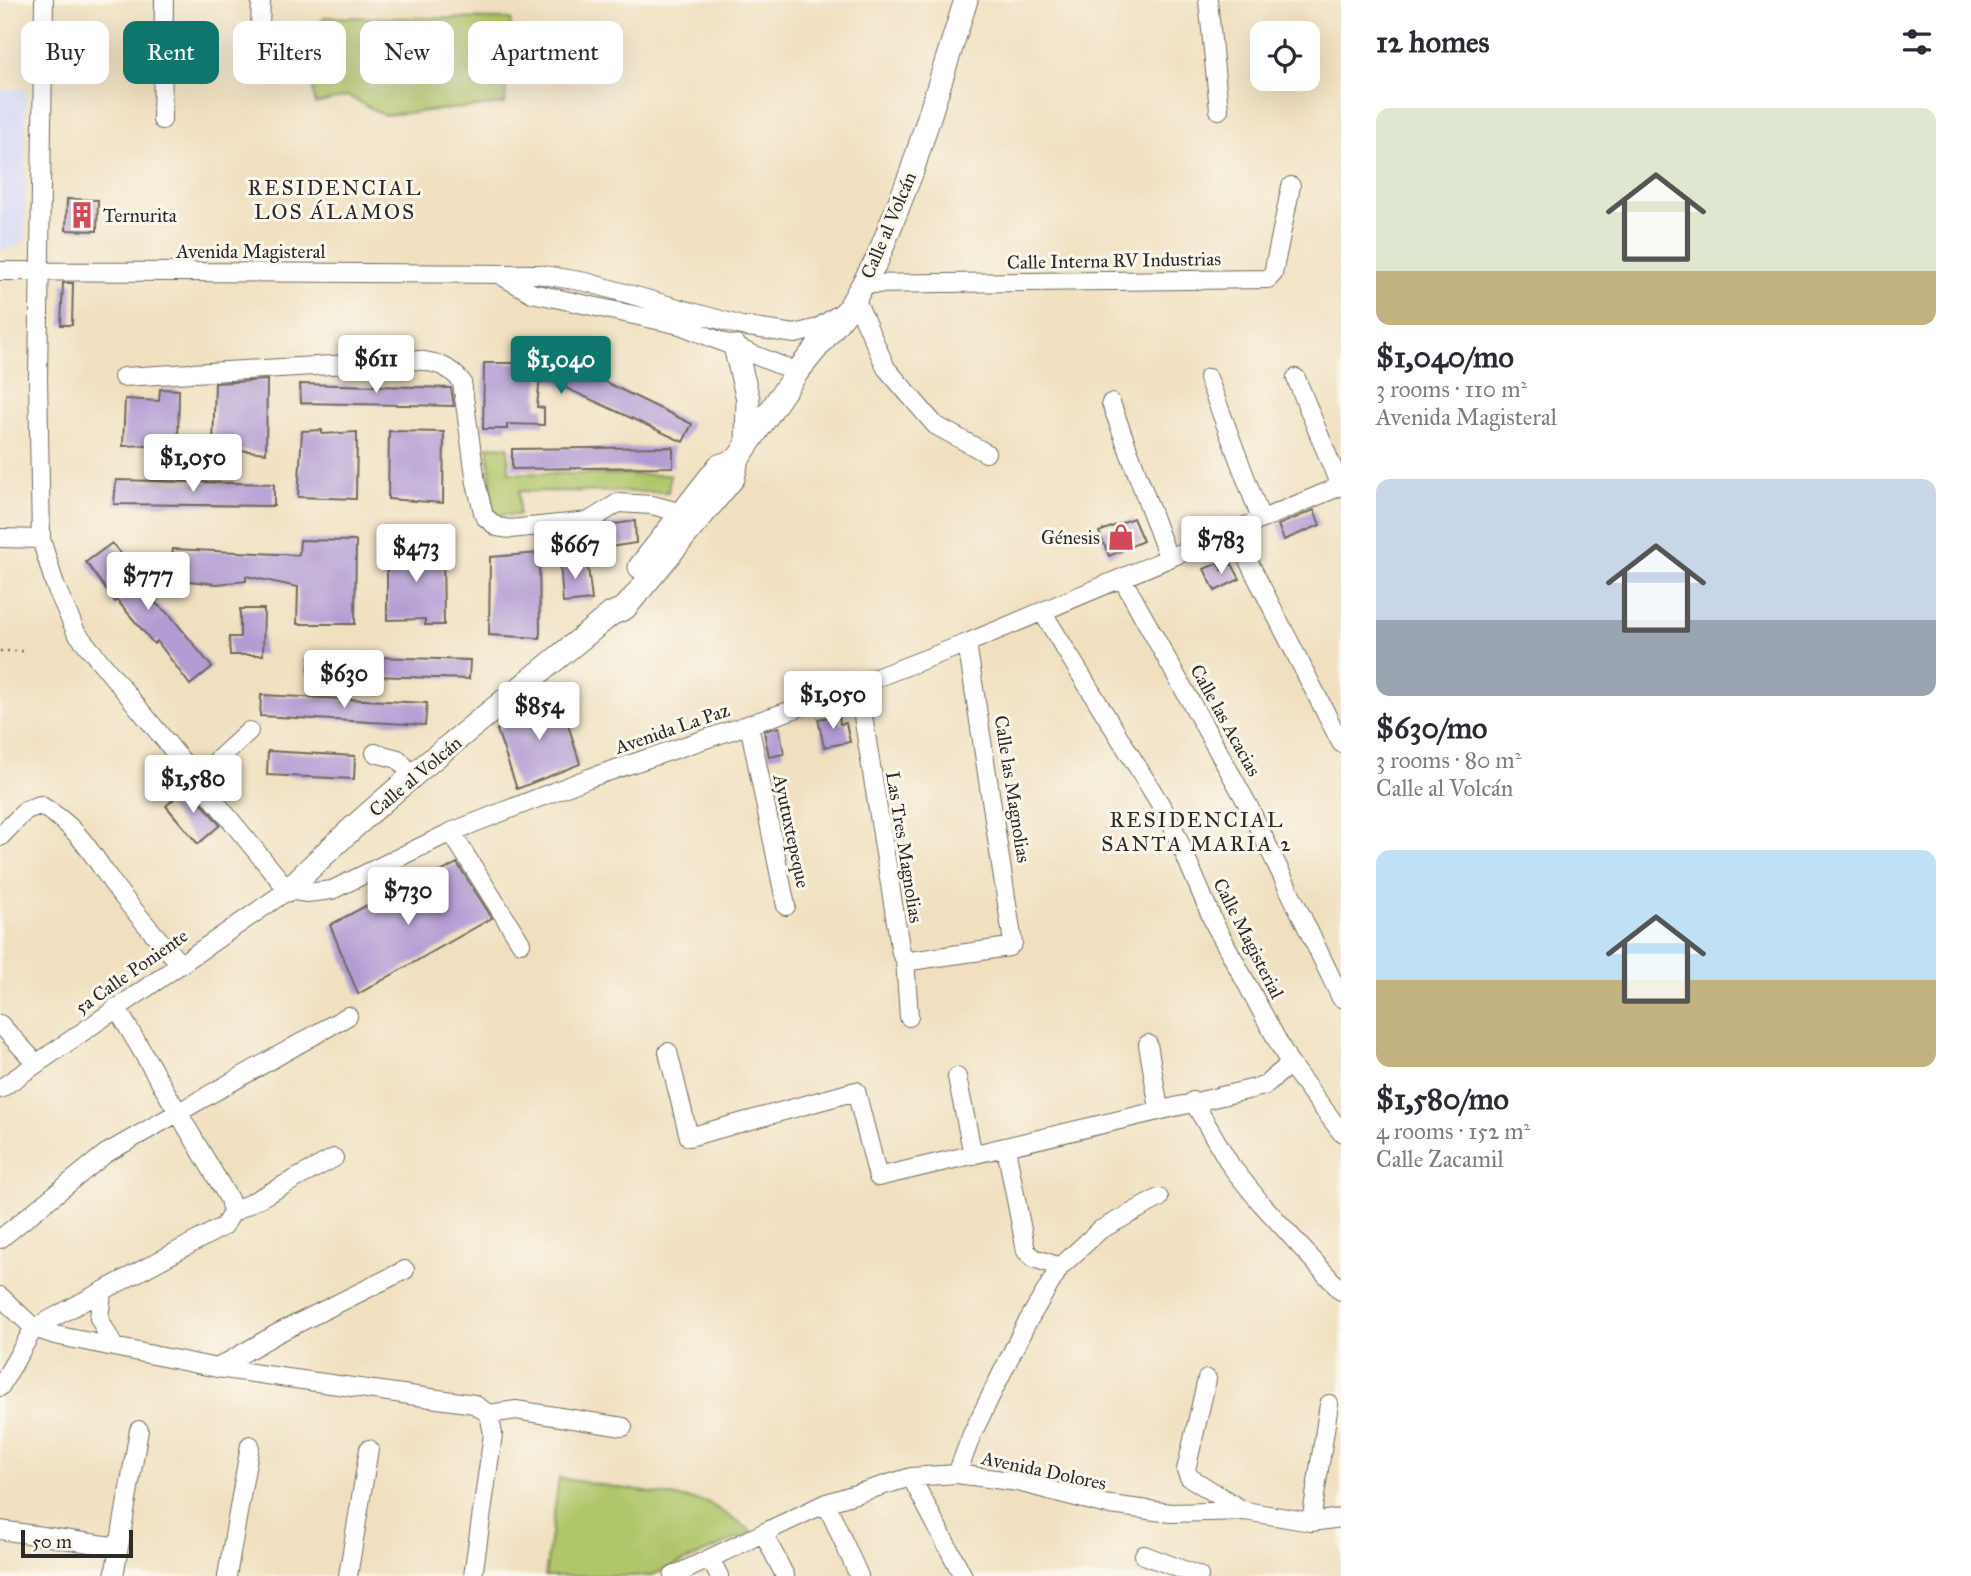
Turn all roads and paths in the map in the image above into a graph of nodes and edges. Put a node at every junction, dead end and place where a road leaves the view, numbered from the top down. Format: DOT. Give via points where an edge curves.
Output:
graph roads {
  1 [pos="44,0"];
  2 [pos="164,0"];
  3 [pos="261,0"];
  4 [pos="966,0"];
  5 [pos="1208,0"];
  6 [pos="260,21"];
  7 [pos="1219,110"];
  8 [pos="162,120"];
  9 [pos="1290,186"];
  10 [pos="0,271"];
  11 [pos="38,271"];
  12 [pos="856,297"];
  13 [pos="739,337"];
  14 [pos="797,372"];
  15 [pos="123,377"];
  16 [pos="1208,378"];
  17 [pos="1296,378"];
  18 [pos="1111,403"];
  19 [pos="742,453"];
  20 [pos="986,453"];
  21 [pos="1340,486"];
  22 [pos="682,513"];
  23 [pos="1261,519"];
  24 [pos="1233,531"];
  25 [pos="0,538"];
  26 [pos="41,538"];
  27 [pos="1168,557"];
  28 [pos="1123,580"];
  29 [pos="1043,613"];
  30 [pos="611,614"];
  31 [pos="967,643"];
  32 [pos="0,651"];
  33 [pos="26,651"];
  34 [pos="858,685"];
  35 [pos="749,724"];
  36 [pos="249,731"];
  37 [pos="1341,743"];
  38 [pos="376,753"];
  39 [pos="414,777"];
  40 [pos="197,779"];
  41 [pos="451,832"];
  42 [pos="0,837"];
  43 [pos="288,890"];
  44 [pos="786,905"];
  45 [pos="521,943"];
  46 [pos="905,959"];
  47 [pos="179,963"];
  48 [pos="1341,998"];
  49 [pos="116,1007"];
  50 [pos="348,1016"];
  51 [pos="909,1017"];
  52 [pos="0,1024"];
  53 [pos="1148,1044"];
  54 [pos="668,1052"];
  55 [pos="35,1062"];
  56 [pos="1290,1065"];
  57 [pos="957,1077"];
  58 [pos="0,1089"];
  59 [pos="1193,1101"];
  60 [pos="1159,1110"];
  61 [pos="180,1112"];
  62 [pos="1341,1132"];
  63 [pos="1006,1148"];
  64 [pos="974,1155"];
  65 [pos="334,1158"];
  66 [pos="1159,1198"];
  67 [pos="232,1213"];
  68 [pos="0,1239"];
  69 [pos="1060,1267"];
  70 [pos="405,1270"];
  71 [pos="1341,1291"];
  72 [pos="102,1294"];
  73 [pos="0,1296"];
  74 [pos="34,1328"];
  75 [pos="113,1345"];
  76 [pos="217,1368"];
  77 [pos="1207,1379"];
  78 [pos="0,1387"];
  79 [pos="1329,1404"];
  80 [pos="489,1414"];
  81 [pos="623,1427"];
  82 [pos="139,1430"];
  83 [pos="250,1445"];
  84 [pos="369,1449"];
  85 [pos="957,1474"];
  86 [pos="911,1477"];
  87 [pos="826,1503"];
  88 [pos="1245,1511"];
  89 [pos="1341,1518"];
  90 [pos="1311,1522"];
  91 [pos="0,1530"];
  92 [pos="764,1534"];
  93 [pos="119,1547"];
  94 [pos="1144,1555"];
  95 [pos="715,1568"];
  96 [pos="114,1576"];
  97 [pos="227,1576"];
  98 [pos="348,1576"];
  99 [pos="473,1576"];
  100 [pos="673,1576"];
  101 [pos="785,1576"];
  102 [pos="859,1576"];
  103 [pos="962,1576"];
  104 [pos="1199,1576"];
  1 -- 11 [label="street"];
  2 -- 8 [label="street"];
  3 -- 6 [label="street"];
  4 -- 12 [label="main road, Calle al Volcán" via="912,171 877,260"];
  5 -- 7 [label="street"];
  9 -- 12 [label="street, Calle Interna RV Industrias" via="1273,274 1268,279"];
  10 -- 11 [label="street, Avenida Magisteral"];
  11 -- 13 [label="street, Avenida Magisteral" via="502,276 532,293"];
  11 -- 26 [label="street"];
  12 -- 13 [label="street, Avenida Magisteral" via="807,332"];
  12 -- 14 [label="main road, Calle al Volcán"];
  12 -- 20 [label="street" via="886,368 935,425"];
  13 -- 14 [label="street, Avenida Magisteral"];
  13 -- 19 [label="main road" via="748,399"];
  14 -- 19 [label="main road, Calle al Volcán"];
  15 -- 22 [label="street" via="418,360 440,364 462,382 476,483 484,516 496,527 589,521 618,503"];
  16 -- 23 [label="street"];
  17 -- 21 [label="street"];
  18 -- 27 [label="street"];
  19 -- 22 [label="main road, Calle al Volcán" via="719,466"];
  19 -- 30 [label="main road, Calle al Volcán" via="733,478 625,608"];
  21 -- 23 [label="street, Avenida La Paz"];
  22 -- 30 [label="main road, Calle al Volcán" via="615,599"];
  23 -- 24 [label="street, Avenida La Paz"];
  24 -- 27 [label="street, Avenida La Paz"];
  24 -- 37 [label="street"];
  25 -- 26 [label="street"];
  26 -- 40 [label="street" via="76,632"];
  27 -- 28 [label="street, Avenida La Paz"];
  28 -- 29 [label="street, Avenida La Paz"];
  28 -- 48 [label="street, Calle las Acacias" via="1242,793"];
  29 -- 31 [label="street, Avenida La Paz"];
  29 -- 56 [label="street, Calle Magisterial" via="1170,820 1214,923"];
  30 -- 39 [label="main road, Calle al Volcán"];
  31 -- 34 [label="street, Avenida La Paz"];
  31 -- 46 [label="street, Calle las Magnolias" via="1013,943"];
  32 -- 33 [label="path"];
  34 -- 35 [label="street, Avenida La Paz"];
  34 -- 46 [label="street, Las Tres Magnolias"];
  35 -- 41 [label="street, Avenida La Paz" via="589,778"];
  35 -- 44 [label="street, Ayutuxtepeque"];
  36 -- 40 [label="street"];
  38 -- 39 [label="street" via="398,759"];
  39 -- 43 [label="main road, Calle al Volcán"];
  40 -- 43 [label="street"];
  41 -- 43 [label="street, Avenida La Paz" via="332,890"];
  41 -- 45 [label="street"];
  42 -- 47 [label="street" via="26,810 40,805 55,814 80,835"];
  43 -- 47 [label="street, 5a Calle Poniente"];
  46 -- 51 [label="street, Las Tres Magnolias"];
  47 -- 49 [label="street, 5a Calle Poniente"];
  49 -- 55 [label="street, 5a Calle Poniente"];
  49 -- 61 [label="street"];
  50 -- 61 [label="street"];
  52 -- 55 [label="street"];
  53 -- 60 [label="street"];
  54 -- 64 [label="street" via="689,1137 856,1091 877,1177"];
  55 -- 58 [label="street, 5a Calle Poniente"];
  56 -- 59 [label="street" via="1264,1086"];
  56 -- 62 [label="street, Calle Magisterial"];
  57 -- 64 [label="street"];
  59 -- 60 [label="street"];
  59 -- 71 [label="street" via="1231,1166"];
  60 -- 63 [label="street"];
  61 -- 67 [label="street" via="229,1199"];
  61 -- 68 [label="street" via="105,1154"];
  63 -- 64 [label="street"];
  63 -- 69 [label="street" via="1026,1251"];
  65 -- 67 [label="street"];
  66 -- 69 [label="street" via="1100,1230"];
  67 -- 72 [label="street" via="224,1226"];
  69 -- 85 [label="street" via="1025,1326"];
  70 -- 76 [label="street"];
  72 -- 74 [label="street"];
  72 -- 75 [label="street" via="99,1318"];
  73 -- 74 [label="street"];
  74 -- 75 [label="street"];
  74 -- 78 [label="street"];
  75 -- 76 [label="street"];
  76 -- 80 [label="street" via="474,1404"];
  77 -- 88 [label="street" via="1186,1470 1189,1477"];
  79 -- 90 [label="street"];
  80 -- 81 [label="street" via="516,1410"];
  80 -- 99 [label="street" via="493,1434"];
  82 -- 93 [label="street"];
  83 -- 97 [label="street"];
  84 -- 98 [label="street"];
  85 -- 86 [label="street, Avenida Dolores"];
  85 -- 88 [label="street, Avenida Dolores" via="1157,1511"];
  86 -- 87 [label="street, Avenida Dolores"];
  86 -- 103 [label="street"];
  87 -- 92 [label="street, Avenida Dolores"];
  87 -- 102 [label="street"];
  88 -- 90 [label="street, Avenida Dolores"];
  89 -- 90 [label="street, Avenida Dolores"];
  91 -- 93 [label="street"];
  92 -- 95 [label="street, Avenida Dolores"];
  92 -- 101 [label="street"];
  93 -- 96 [label="street"];
  94 -- 104 [label="street"];
  95 -- 100 [label="street, Avenida Dolores"];
}
